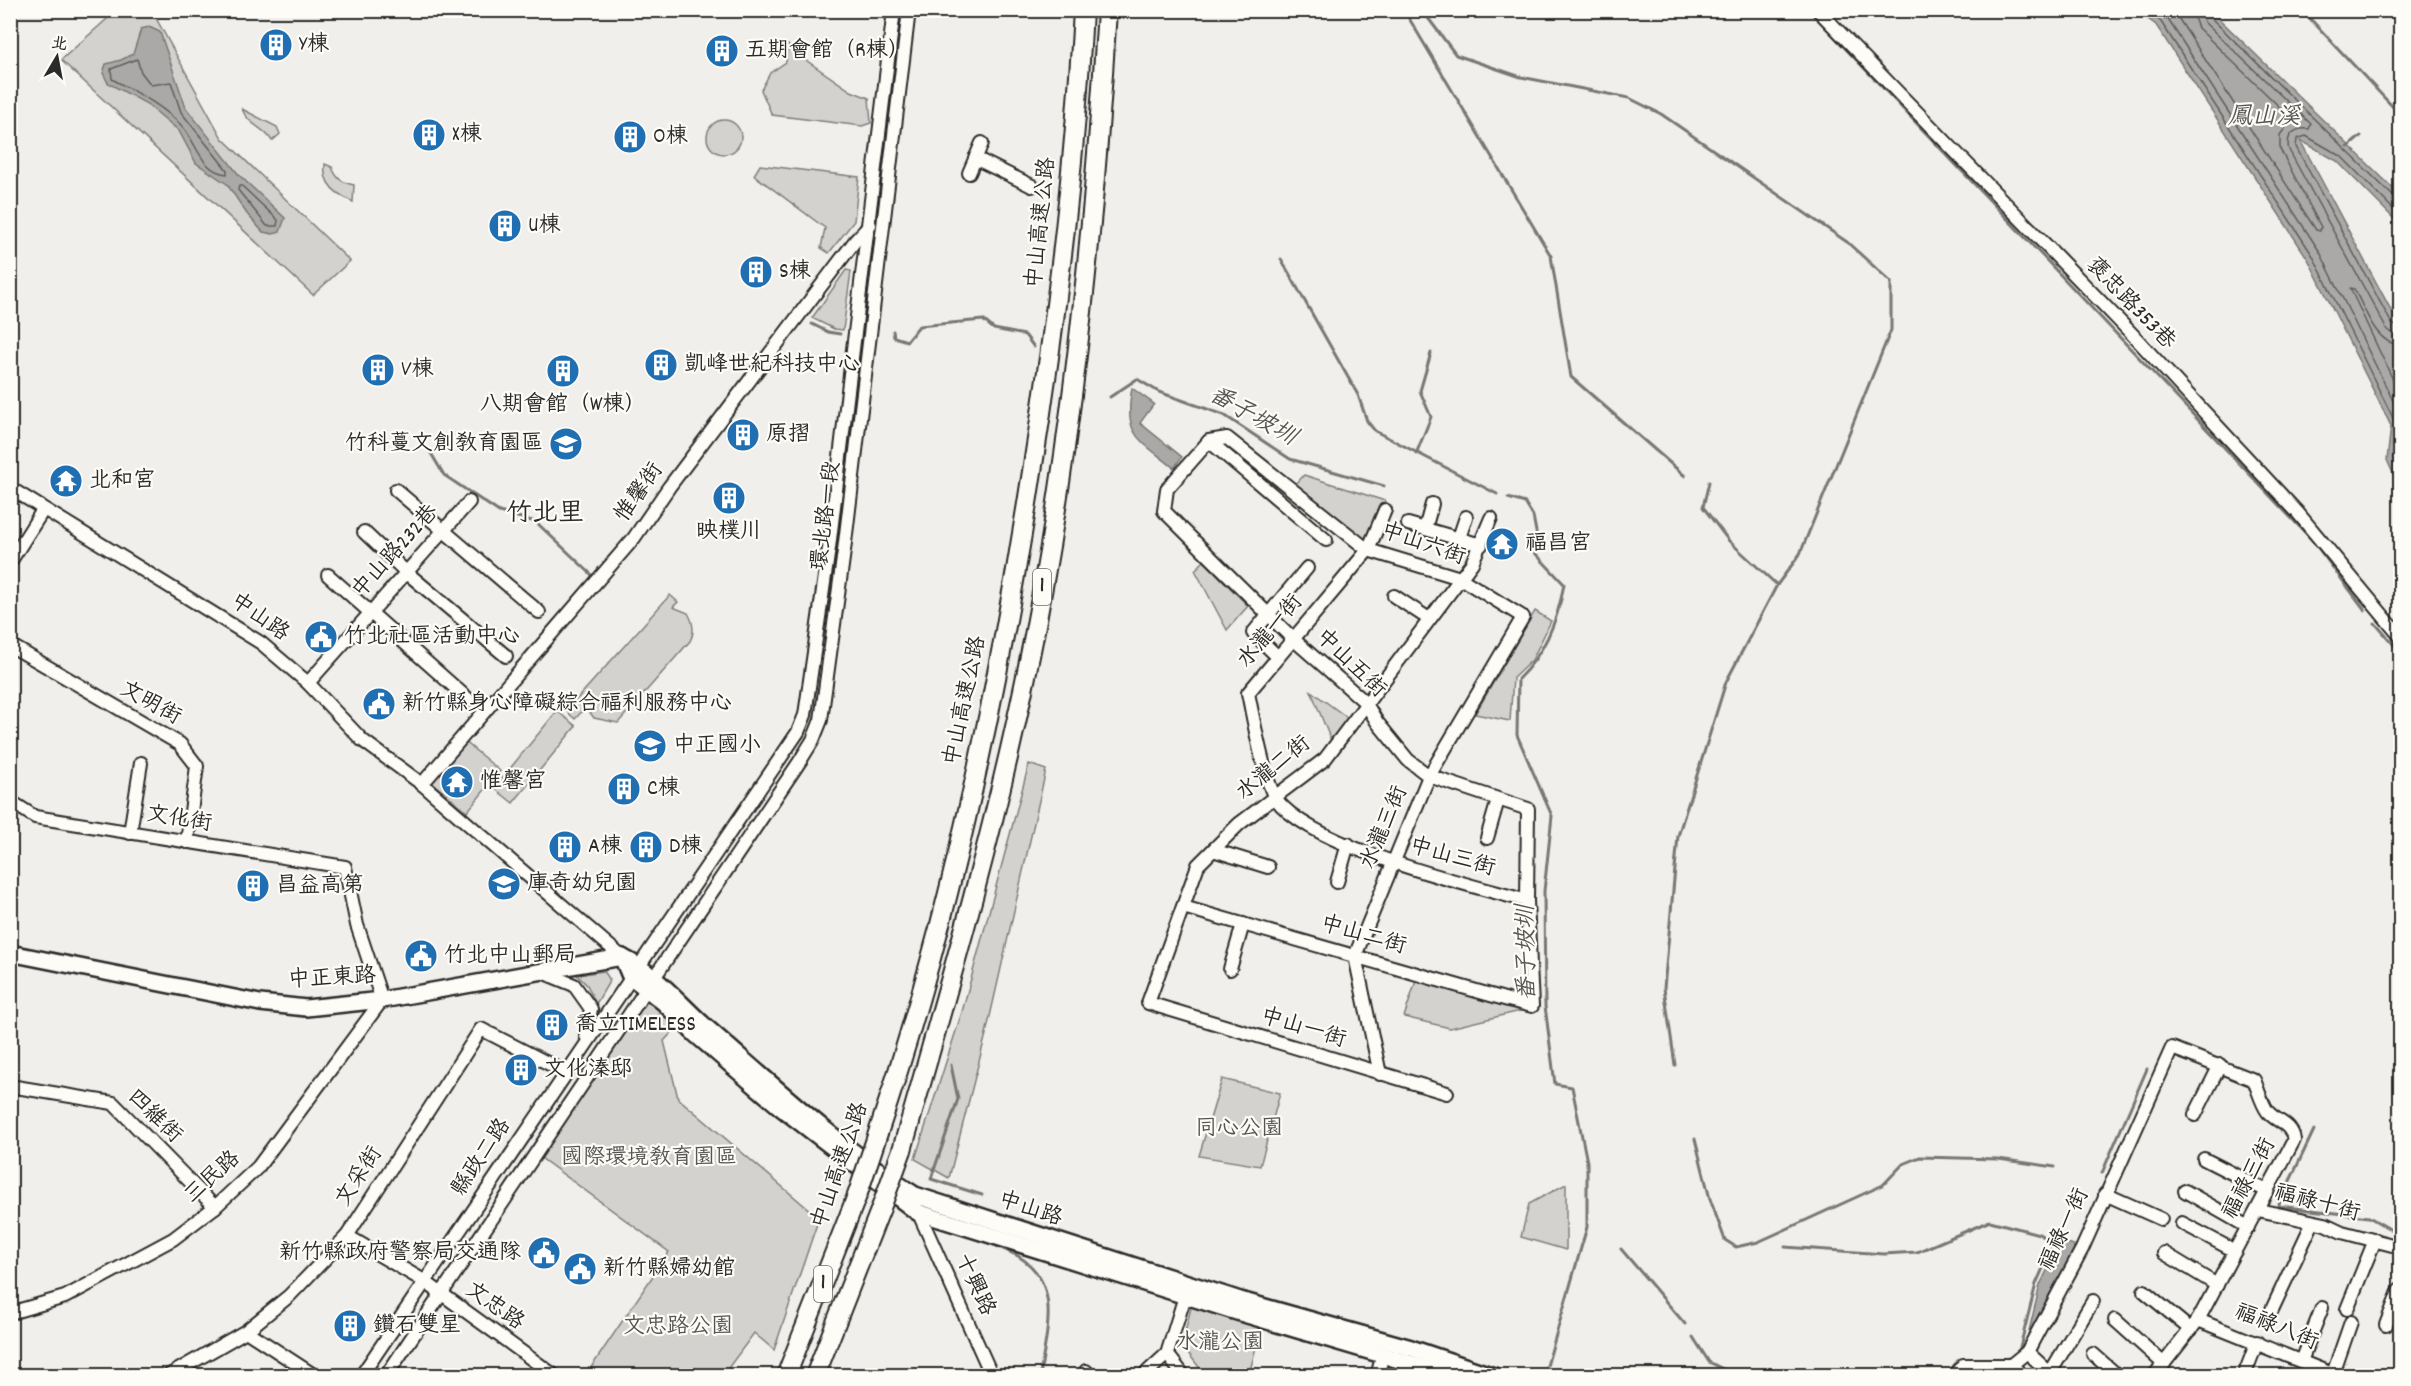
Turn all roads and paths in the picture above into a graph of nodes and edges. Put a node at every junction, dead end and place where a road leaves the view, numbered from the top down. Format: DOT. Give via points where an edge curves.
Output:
graph roads {
  1 [pos="894,10"];
  2 [pos="909,10"];
  3 [pos="1083,10"];
  4 [pos="1107,10"];
  5 [pos="1818,10"];
  6 [pos="982,143"];
  7 [pos="975,158"];
  8 [pos="969,173"];
  9 [pos="1032,186"];
  10 [pos="882,221"];
  11 [pos="868,226"];
  12 [pos="1209,441"];
  13 [pos="10,488"];
  14 [pos="396,490"];
  15 [pos="469,502"];
  16 [pos="1432,504"];
  17 [pos="43,510"];
  18 [pos="1385,510"];
  19 [pos="1466,517"];
  20 [pos="1491,518"];
  21 [pos="1408,524"];
  22 [pos="1425,529"];
  23 [pos="444,530"];
  24 [pos="364,532"];
  25 [pos="1459,538"];
  26 [pos="1326,540"];
  27 [pos="1481,545"];
  28 [pos="1368,549"];
  29 [pos="10,562"];
  30 [pos="1307,568"];
  31 [pos="406,572"];
  32 [pos="328,575"];
  33 [pos="1460,578"];
  34 [pos="1394,596"];
  35 [pos="371,612"];
  36 [pos="539,612"];
  37 [pos="1268,614"];
  38 [pos="1523,617"];
  39 [pos="1429,619"];
  40 [pos="2400,636"];
  41 [pos="1293,639"];
  42 [pos="10,645"];
  43 [pos="506,656"];
  44 [pos="1278,657"];
  45 [pos="308,683"];
  46 [pos="468,699"];
  47 [pos="1365,702"];
  48 [pos="141,763"];
  49 [pos="1429,776"];
  50 [pos="422,784"];
  51 [pos="1274,797"];
  52 [pos="1498,800"];
  53 [pos="10,801"];
  54 [pos="130,833"];
  55 [pos="1487,838"];
  56 [pos="187,842"];
  57 [pos="1348,844"];
  58 [pos="1213,850"];
  59 [pos="1394,863"];
  60 [pos="1268,867"];
  61 [pos="1337,882"];
  62 [pos="1527,901"];
  63 [pos="1183,907"];
  64 [pos="1243,924"];
  65 [pos="10,953"];
  66 [pos="1355,956"];
  67 [pos="622,957"];
  68 [pos="1230,969"];
  69 [pos="634,970"];
  70 [pos="542,972"];
  71 [pos="651,985"];
  72 [pos="382,1000"];
  73 [pos="1148,1003"];
  74 [pos="585,1042"];
  75 [pos="2172,1048"];
  76 [pos="2220,1065"];
  77 [pos="565,1072"];
  78 [pos="1380,1074"];
  79 [pos="10,1086"];
  80 [pos="1447,1093"];
  81 [pos="2195,1115"];
  82 [pos="2204,1159"];
  83 [pos="2185,1191"];
  84 [pos="2266,1191"];
  85 [pos="2105,1194"];
  86 [pos="915,1195"];
  87 [pos="215,1207"];
  88 [pos="2258,1210"];
  89 [pos="917,1212"];
  90 [pos="2161,1219"];
  91 [pos="2313,1222"];
  92 [pos="2182,1223"];
  93 [pos="2248,1227"];
  94 [pos="347,1236"];
  95 [pos="2375,1240"];
  96 [pos="2400,1248"];
  97 [pos="2235,1251"];
  98 [pos="2164,1253"];
  99 [pos="424,1281"];
  100 [pos="2217,1285"];
  101 [pos="2400,1289"];
  102 [pos="2144,1291"];
  103 [pos="441,1294"];
  104 [pos="1185,1296"];
  105 [pos="2093,1302"];
  106 [pos="2322,1308"];
  107 [pos="2347,1309"];
  108 [pos="10,1313"];
  109 [pos="2269,1316"];
  110 [pos="2115,1320"];
  111 [pos="2351,1322"];
  112 [pos="2194,1325"];
  113 [pos="2386,1325"];
  114 [pos="246,1331"];
  115 [pos="2257,1342"];
  116 [pos="2027,1352"];
  117 [pos="1167,1354"];
  118 [pos="1383,1354"];
  119 [pos="2093,1354"];
  120 [pos="2164,1364"];
  121 [pos="2011,1365"];
  122 [pos="2308,1368"];
  123 [pos="2052,1374"];
  124 [pos="2335,1375"];
  125 [pos="168,1376"];
  126 [pos="315,1376"];
  127 [pos="361,1376"];
  128 [pos="386,1376"];
  129 [pos="555,1376"];
  130 [pos="786,1376"];
  131 [pos="815,1376"];
  132 [pos="992,1376"];
  133 [pos="1143,1376"];
  134 [pos="1184,1376"];
  135 [pos="1377,1376"];
  136 [pos="1453,1376"];
  137 [pos="1494,1376"];
  138 [pos="1954,1376"];
  139 [pos="2023,1376"];
  140 [pos="2118,1376"];
  141 [pos="2154,1376"];
  142 [pos="2244,1376"];
  1 -- 11 [label="street, 環北路一段"];
  2 -- 10 [label="street, 環北路一段"];
  3 -- 130 [label="highway, 中山高速公路 / 1, bridge" via="1062,271 1017,568 988,720 913,1030 858,1193"];
  4 -- 131 [label="highway, 1, bridge" via="1086,291 1055,511 1028,663 986,854 902,1150"];
  5 -- 40 [label="street, 褒忠路353巷" via="2298,513"];
  6 -- 7 [label="street"];
  7 -- 8 [label="street"];
  7 -- 9 [label="street"];
  10 -- 11 [label="street"];
  10 -- 71 [label="street, 環北路一段" via="821,720 800,761"];
  11 -- 50 [label="street, 惟馨街" via="746,383 634,538"];
  11 -- 69 [label="street, 環北路一段" via="805,715 786,751"];
  12 -- 26 [label="street"];
  12 -- 28 [label="street, 中山六街" via="1227,438"];
  12 -- 37 [label="street, 中山五街" via="1167,489 1164,512"];
  13 -- 17 [label="street, 中山路"];
  14 -- 23 [label="street"];
  15 -- 23 [label="street, 中山路232巷"];
  16 -- 22 [label="street"];
  17 -- 29 [label="street"];
  17 -- 45 [label="street, 中山路" via="261,643"];
  18 -- 28 [label="street, 水瀧一街"];
  19 -- 25 [label="street"];
  20 -- 27 [label="street, 水瀧二街"];
  21 -- 22 [label="street"];
  22 -- 25 [label="street"];
  23 -- 31 [label="street, 中山路232巷"];
  23 -- 36 [label="street"];
  24 -- 31 [label="street"];
  25 -- 27 [label="street"];
  27 -- 33 [label="street, 水瀧二街"];
  28 -- 33 [label="street, 中山六街"];
  28 -- 41 [label="street, 水瀧一街"];
  30 -- 37 [label="street"];
  31 -- 35 [label="street, 中山路232巷"];
  31 -- 43 [label="street"];
  32 -- 35 [label="street"];
  33 -- 38 [label="street, 中山六街"];
  33 -- 39 [label="street, 水瀧二街"];
  34 -- 39 [label="street"];
  35 -- 45 [label="street, 中山路232巷"];
  35 -- 46 [label="street"];
  37 -- 41 [label="street, 中山五街"];
  37 -- 44 [label="street" via="1253,633"];
  38 -- 49 [label="street, 水瀧三街"];
  39 -- 47 [label="street, 水瀧二街"];
  41 -- 44 [label="street, 水瀧一街"];
  41 -- 47 [label="street, 中山五街"];
  42 -- 56 [label="street, 文明街" via="180,744 197,766"];
  44 -- 51 [label="street, 水瀧一街" via="1248,693"];
  45 -- 50 [label="street, 中山路" via="362,740"];
  47 -- 49 [label="street, 中山五街" via="1407,760"];
  47 -- 51 [label="street, 水瀧二街" via="1324,759"];
  48 -- 54 [label="street"];
  49 -- 52 [label="street, 中山五街"];
  49 -- 59 [label="street, 水瀧三街"];
  50 -- 67 [label="street, 中山路"];
  51 -- 57 [label="street, 中山三街" via="1298,821"];
  51 -- 58 [label="street, 水瀧二街"];
  52 -- 55 [label="street"];
  52 -- 62 [label="street, 中山五街" via="1528,809"];
  53 -- 54 [label="street, 文化街" via="34,817"];
  54 -- 56 [label="street, 文化街"];
  56 -- 72 [label="street, 文化街" via="345,867 357,925"];
  57 -- 59 [label="street, 中山三街"];
  57 -- 61 [label="street"];
  58 -- 60 [label="street"];
  58 -- 63 [label="street, 水瀧二街" via="1198,865"];
  59 -- 62 [label="street, 中山三街"];
  59 -- 66 [label="street, 水瀧三街"];
  62 -- 66 [label="street, 中山二街" via="1532,1006"];
  63 -- 64 [label="street, 中山二街"];
  63 -- 73 [label="street, 水瀧二街"];
  64 -- 66 [label="street, 中山二街"];
  64 -- 68 [label="street"];
  65 -- 72 [label="main road, 中正東路" via="260,1003 306,1008"];
  66 -- 78 [label="street"];
  67 -- 69 [label="main road, 中山路"];
  67 -- 70 [label="main road, 中正東路"];
  69 -- 71 [label="main road, 中山路"];
  69 -- 74 [label="street, 縣政二路"];
  70 -- 72 [label="main road, 中正東路"];
  70 -- 74 [label="street" via="574,985 591,1009"];
  71 -- 86 [label="main road, 中山路" via="874,1169"];
  71 -- 89 [label="main road, 中山路" via="780,1107"];
  71 -- 103 [label="street, 縣政二路"];
  72 -- 87 [label="street, 三民路" via="258,1167"];
  73 -- 78 [label="street, 中山一街"];
  74 -- 77 [label="street, 縣政二路"];
  75 -- 76 [label="street, 福祿三街"];
  75 -- 85 [label="street, 福祿一街"];
  76 -- 81 [label="street"];
  76 -- 84 [label="street, 福祿三街" via="2254,1080 2268,1112 2293,1132 2294,1140"];
  77 -- 94 [label="street, 文采街" via="481,1029"];
  77 -- 99 [label="street, 縣政二路"];
  78 -- 80 [label="street, 中山一街"];
  79 -- 87 [label="street, 四維街" via="113,1103"];
  82 -- 84 [label="street"];
  83 -- 93 [label="street"];
  84 -- 88 [label="street, 福祿三街"];
  85 -- 90 [label="street"];
  85 -- 116 [label="street, 福祿一街" via="2082,1249"];
  86 -- 89 [label="street, 十興路"];
  86 -- 137 [label="main road, 中山路" via="1240,1300 1411,1348"];
  87 -- 108 [label="street, 三民路" via="173,1239 65,1297"];
  88 -- 91 [label="street, 福祿十街"];
  88 -- 93 [label="street, 福祿三街"];
  89 -- 104 [label="main road, 中山路"];
  89 -- 132 [label="street, 十興路"];
  91 -- 95 [label="street, 福祿十街"];
  91 -- 109 [label="street"];
  92 -- 97 [label="street"];
  93 -- 97 [label="street, 福祿三街"];
  94 -- 99 [label="street, 文忠路"];
  94 -- 114 [label="street, 文采街" via="289,1296"];
  95 -- 96 [label="street, 福祿十街"];
  95 -- 107 [label="street"];
  97 -- 100 [label="street, 福祿三街"];
  98 -- 100 [label="street"];
  99 -- 103 [label="street, 文忠路"];
  99 -- 127 [label="street, 縣政二路"];
  100 -- 112 [label="street, 福祿三街"];
  101 -- 113 [label="street"];
  102 -- 112 [label="street, 福祿八街"];
  103 -- 128 [label="street, 縣政二路"];
  103 -- 129 [label="street, 文忠路"];
  104 -- 117 [label="street"];
  104 -- 118 [label="main road, 中山路"];
  105 -- 123 [label="street"];
  106 -- 122 [label="street"];
  110 -- 120 [label="street"];
  111 -- 124 [label="street"];
  112 -- 115 [label="street, 福祿八街"];
  112 -- 120 [label="street, 福祿三街"];
  114 -- 125 [label="street, 文采街"];
  114 -- 126 [label="street"];
  115 -- 122 [label="street, 福祿八街"];
  115 -- 142 [label="street"];
  116 -- 121 [label="street, 福祿一街"];
  116 -- 123 [label="street"];
  117 -- 133 [label="street"];
  117 -- 134 [label="street"];
  118 -- 135 [label="street"];
  118 -- 136 [label="main road, 中山路"];
  119 -- 140 [label="street"];
  120 -- 141 [label="street, 福祿三街"];
  121 -- 138 [label="street" via="1964,1365"];
  121 -- 139 [label="street"];
  122 -- 124 [label="street, 福祿八街"];
}
